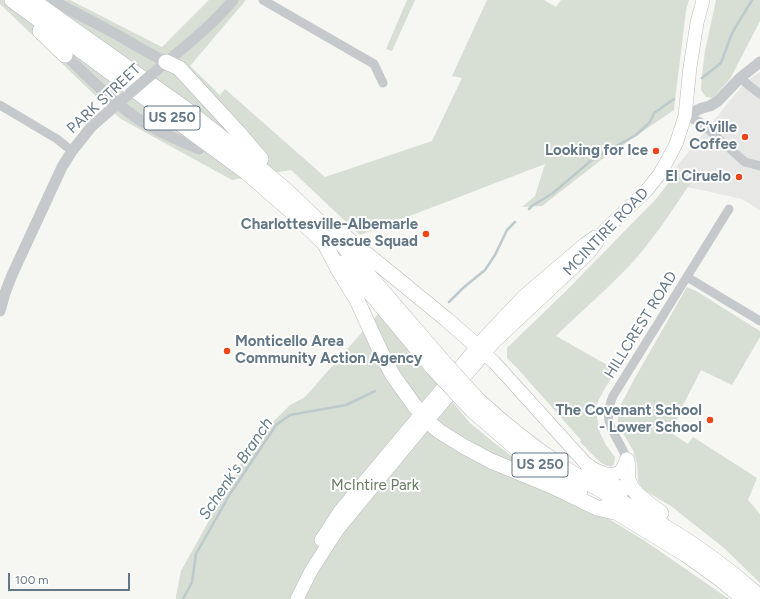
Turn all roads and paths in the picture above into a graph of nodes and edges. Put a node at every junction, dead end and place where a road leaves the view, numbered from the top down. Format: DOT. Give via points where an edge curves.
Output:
graph roads {
  1 [pos="8,0"];
  2 [pos="12,0"];
  3 [pos="32,0"];
  4 [pos="51,0"];
  5 [pos="233,0"];
  6 [pos="263,0"];
  7 [pos="703,0"];
  8 [pos="66,55"];
  9 [pos="166,62"];
  10 [pos="760,62"];
  11 [pos="740,78"];
  12 [pos="382,83"];
  13 [pos="760,94"];
  14 [pos="117,103"];
  15 [pos="0,105"];
  16 [pos="685,116"];
  17 [pos="199,149"];
  18 [pos="72,151"];
  19 [pos="760,166"];
  20 [pos="246,172"];
  21 [pos="288,192"];
  22 [pos="306,208"];
  23 [pos="729,209"];
  24 [pos="325,244"];
  25 [pos="687,277"];
  26 [pos="2,293"];
  27 [pos="0,311"];
  28 [pos="760,321"];
  29 [pos="480,349"];
  30 [pos="436,363"];
  31 [pos="475,405"];
  32 [pos="424,417"];
  33 [pos="627,460"];
  34 [pos="588,466"];
  35 [pos="616,505"];
  36 [pos="661,513"];
  37 [pos="730,571"];
  38 [pos="760,597"];
  39 [pos="296,599"];
  40 [pos="744,599"];
  1 -- 8 [label="highway"];
  2 -- 20 [label="highway, US 250"];
  3 -- 21 [label="highway, US 250" via="186,108"];
  4 -- 9 [label="street"];
  5 -- 9 [label="street, PARK STREET" via="208,26"];
  6 -- 12 [label="street" via="374,64"];
  7 -- 16 [label="main road, MCINTIRE ROAD" via="697,23"];
  8 -- 14 [label="street"];
  9 -- 14 [label="street, PARK STREET, bridge"];
  9 -- 21 [label="highway" via="179,68 195,85"];
  10 -- 11 [label="street"];
  11 -- 13 [label="street"];
  11 -- 16 [label="street" via="714,104"];
  14 -- 17 [label="street" via="143,122"];
  14 -- 18 [label="street, PARK STREET" via="92,126"];
  15 -- 18 [label="street"];
  16 -- 19 [label="street" via="700,122 745,162"];
  16 -- 29 [label="main road, MCINTIRE ROAD" via="676,144 659,175 646,191 606,229 524,296 488,333"];
  17 -- 20 [label="highway"];
  18 -- 26 [label="street, PARK STREET" via="53,184"];
  20 -- 24 [label="highway, US 250"];
  21 -- 22 [label="highway, US 250"];
  22 -- 29 [label="highway" via="348,238"];
  22 -- 30 [label="highway, US 250" via="359,264"];
  23 -- 25 [label="street, HILLCREST ROAD"];
  24 -- 30 [label="highway, US 250"];
  24 -- 32 [label="highway" via="357,300 392,374"];
  25 -- 28 [label="street"];
  25 -- 33 [label="street, HILLCREST ROAD" via="609,406 610,426"];
  26 -- 27 [label="street, PARK STREET"];
  29 -- 32 [label="main road, MCINTIRE ROAD"];
  29 -- 34 [label="main road"];
  30 -- 31 [label="highway, US 250, bridge"];
  31 -- 35 [label="highway, US 250"];
  31 -- 35 [label="highway, US 250" via="516,448 563,480"];
  32 -- 35 [label="highway" via="463,446 491,461 597,508"];
  32 -- 39 [label="main road, MCINTIRE ROAD" via="340,511 306,568"];
  33 -- 34 [label="main road" via="621,470 608,475"];
  33 -- 36 [label="highway" via="632,487 640,497"];
  34 -- 36 [label="highway" via="608,482"];
  35 -- 37 [label="highway, US 250" via="668,529"];
  35 -- 40 [label="highway, US 250"];
  36 -- 37 [label="highway" via="705,541"];
  37 -- 38 [label="highway, US 250"];
}
